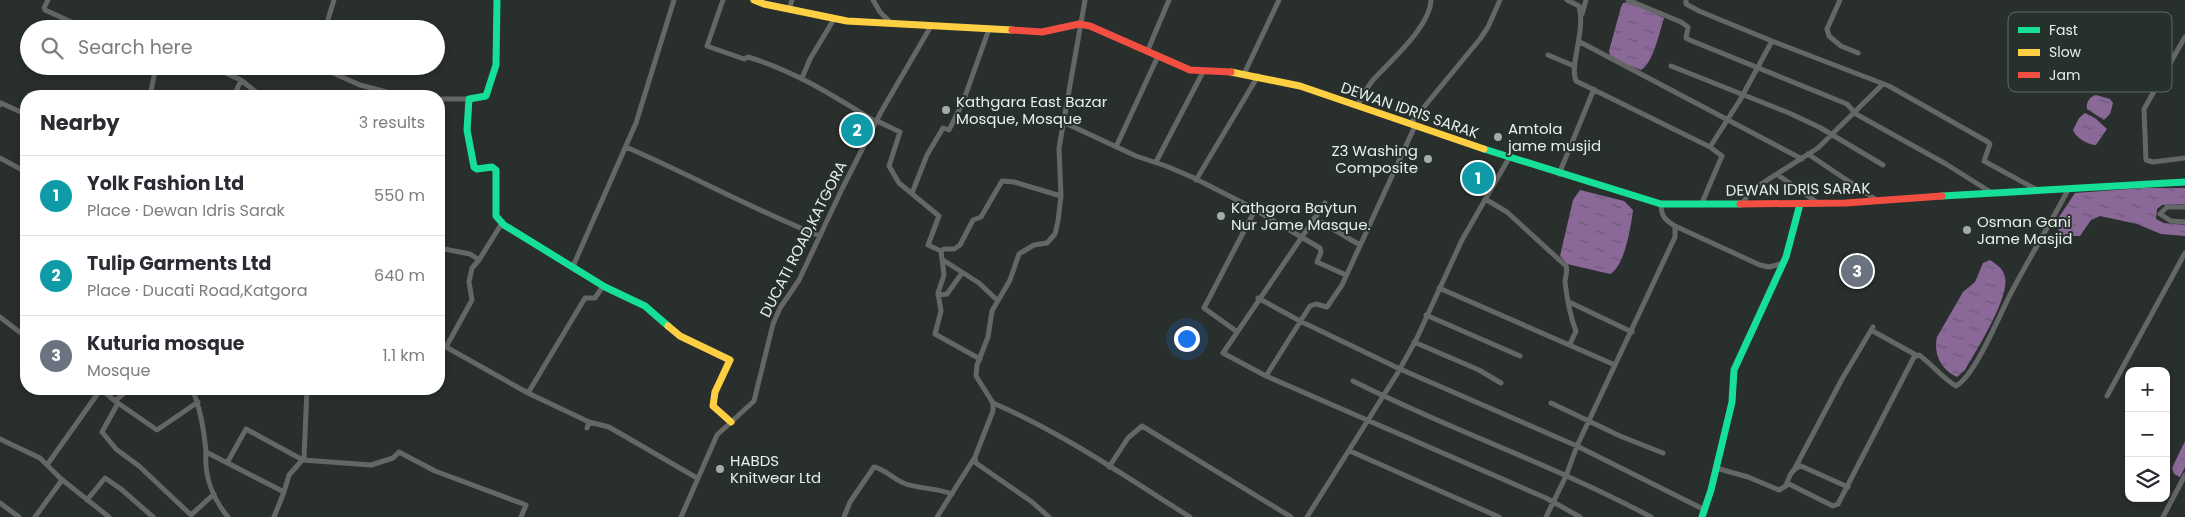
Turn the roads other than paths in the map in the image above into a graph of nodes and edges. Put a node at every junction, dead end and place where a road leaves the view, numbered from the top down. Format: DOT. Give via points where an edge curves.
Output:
graph roads {
  1 [pos="48,0"];
  2 [pos="334,0"];
  3 [pos="497,0"];
  4 [pos="674,0"];
  5 [pos="723,0"];
  6 [pos="754,0"];
  7 [pos="792,0"];
  8 [pos="873,0"];
  9 [pos="1085,0"];
  10 [pos="1169,0"];
  11 [pos="1279,0"];
  12 [pos="1431,0"];
  13 [pos="1500,0"];
  14 [pos="1567,0"];
  15 [pos="1628,0"];
  16 [pos="1686,0"];
  17 [pos="1840,0"];
  18 [pos="771,3"];
  19 [pos="1583,4"];
  20 [pos="789,10"];
  21 [pos="834,18"];
  22 [pos="67,20"];
  23 [pos="328,20"];
  24 [pos="892,24"];
  25 [pos="1079,24"];
  26 [pos="931,26"];
  27 [pos="989,29"];
  28 [pos="2185,37"];
  29 [pos="1772,41"];
  30 [pos="1580,42"];
  31 [pos="1147,52"];
  32 [pos="1858,53"];
  33 [pos="1548,55"];
  34 [pos="1158,56"];
  35 [pos="2172,60"];
  36 [pos="1574,66"];
  37 [pos="1671,66"];
  38 [pos="1758,68"];
  39 [pos="1204,70"];
  40 [pos="1244,74"];
  41 [pos="154,75"];
  42 [pos="231,75"];
  43 [pos="337,75"];
  44 [pos="1258,76"];
  45 [pos="802,78"];
  46 [pos="242,80"];
  47 [pos="1883,84"];
  48 [pos="1594,89"];
  49 [pos="151,90"];
  50 [pos="237,90"];
  51 [pos="254,90"];
  52 [pos="379,90"];
  53 [pos="2154,92"];
  54 [pos="1743,94"];
  55 [pos="469,99"];
  56 [pos="445,100"];
  57 [pos="0,105"];
  58 [pos="1357,106"];
  59 [pos="20,112"];
  60 [pos="1853,112"];
  61 [pos="1727,119"];
  62 [pos="876,122"];
  63 [pos="1063,122"];
  64 [pos="1413,125"];
  65 [pos="1832,134"];
  66 [pos="626,147"];
  67 [pos="1116,147"];
  68 [pos="1710,147"];
  69 [pos="1808,154"];
  70 [pos="0,158"];
  71 [pos="1509,158"];
  72 [pos="2185,158"];
  73 [pos="1802,159"];
  74 [pos="1156,162"];
  75 [pos="1884,165"];
  76 [pos="20,169"];
  77 [pos="1559,174"];
  78 [pos="1778,175"];
  79 [pos="1196,180"];
  80 [pos="2185,182"];
  81 [pos="2068,190"];
  82 [pos="2040,191"];
  83 [pos="912,193"];
  84 [pos="1992,193"];
  85 [pos="1061,196"];
  86 [pos="1486,199"];
  87 [pos="1879,201"];
  88 [pos="1325,203"];
  89 [pos="1819,203"];
  90 [pos="1661,204"];
  91 [pos="1742,204"];
  92 [pos="1800,204"];
  93 [pos="1701,205"];
  94 [pos="2185,207"];
  95 [pos="1255,210"];
  96 [pos="1314,218"];
  97 [pos="2185,222"];
  98 [pos="502,223"];
  99 [pos="1675,226"];
  100 [pos="820,236"];
  101 [pos="1301,236"];
  102 [pos="1360,244"];
  103 [pos="445,249"];
  104 [pos="941,251"];
  105 [pos="2185,253"];
  106 [pos="479,260"];
  107 [pos="943,260"];
  108 [pos="1784,263"];
  109 [pos="575,270"];
  110 [pos="962,273"];
  111 [pos="1346,275"];
  112 [pos="603,286"];
  113 [pos="1439,288"];
  114 [pos="938,295"];
  115 [pos="1258,298"];
  116 [pos="998,300"];
  117 [pos="1570,302"];
  118 [pos="1426,316"];
  119 [pos="0,317"];
  120 [pos="1300,321"];
  121 [pos="1236,331"];
  122 [pos="20,332"];
  123 [pos="1632,332"];
  124 [pos="1414,342"];
  125 [pos="1570,344"];
  126 [pos="1916,355"];
  127 [pos="1520,356"];
  128 [pos="980,359"];
  129 [pos="1615,365"];
  130 [pos="1400,369"];
  131 [pos="1266,376"];
  132 [pos="1353,381"];
  133 [pos="1502,383"];
  134 [pos="528,393"];
  135 [pos="97,395"];
  136 [pos="108,395"];
  137 [pos="123,395"];
  138 [pos="195,395"];
  139 [pos="307,395"];
  140 [pos="2107,396"];
  141 [pos="1384,397"];
  142 [pos="117,402"];
  143 [pos="198,402"];
  144 [pos="993,403"];
  145 [pos="1551,403"];
  146 [pos="731,422"];
  147 [pos="1369,422"];
  148 [pos="1588,422"];
  149 [pos="0,438"];
  150 [pos="1577,446"];
  151 [pos="1350,451"];
  152 [pos="206,452"];
  153 [pos="1663,453"];
  154 [pos="975,457"];
  155 [pos="303,460"];
  156 [pos="227,463"];
  157 [pos="47,465"];
  158 [pos="1109,466"];
  159 [pos="1716,468"];
  160 [pos="1795,468"];
  161 [pos="2185,474"];
  162 [pos="1566,476"];
  163 [pos="697,478"];
  164 [pos="62,480"];
  165 [pos="1786,486"];
  166 [pos="1848,487"];
  167 [pos="284,492"];
  168 [pos="214,494"];
  169 [pos="952,494"];
  170 [pos="87,500"];
  171 [pos="1553,502"];
  172 [pos="0,503"];
  173 [pos="1703,514"];
  174 [pos="1488,515"];
  175 [pos="189,516"];
  176 [pos="19,517"];
  177 [pos="35,517"];
  178 [pos="109,517"];
  179 [pos="153,517"];
  180 [pos="228,517"];
  181 [pos="274,517"];
  182 [pos="522,517"];
  183 [pos="681,517"];
  184 [pos="844,517"];
  185 [pos="937,517"];
  186 [pos="1049,517"];
  187 [pos="1190,517"];
  188 [pos="1291,517"];
  189 [pos="1307,517"];
  190 [pos="1499,517"];
  191 [pos="1546,517"];
  192 [pos="1580,517"];
  193 [pos="1650,517"];
  194 [pos="2163,517"];
  1 -- 22 [label="street" via="45,10"];
  2 -- 23 [label="street"];
  3 -- 55 [label="main road" via="496,65 486,96"];
  4 -- 66 [label="street"];
  5 -- 45 [label="street" via="707,46 744,59 748,56 776,65"];
  6 -- 18 [label="main road"];
  7 -- 20 [label="street"];
  8 -- 24 [label="street"];
  9 -- 25 [label="street"];
  10 -- 31 [label="street"];
  11 -- 40 [label="street"];
  12 -- 58 [label="street" via="1431,8 1422,25 1373,80"];
  13 -- 64 [label="street" via="1480,39"];
  14 -- 19 [label="street"];
  15 -- 38 [label="street" via="1681,22 1688,27 1686,38"];
  16 -- 29 [label="street" via="1686,4 1700,11"];
  17 -- 32 [label="street" via="1827,29 1828,36"];
  18 -- 20 [label="main road"];
  19 -- 30 [label="street"];
  20 -- 21 [label="main road"];
  21 -- 24 [label="main road"];
  21 -- 45 [label="street"];
  24 -- 26 [label="main road"];
  25 -- 27 [label="main road" via="1042,32"];
  25 -- 31 [label="main road, DEWAN IDRIS SARAK"];
  25 -- 63 [label="street"];
  26 -- 27 [label="main road"];
  26 -- 62 [label="street, DUCATI ROAD,KATGORA"];
  27 -- 83 [label="street" via="960,107 949,130 943,128 926,155"];
  28 -- 35 [label="street"];
  29 -- 38 [label="street"];
  29 -- 47 [label="street"];
  30 -- 36 [label="street"];
  30 -- 61 [label="street"];
  31 -- 34 [label="main road, DEWAN IDRIS SARAK"];
  33 -- 36 [label="street"];
  34 -- 39 [label="main road, DEWAN IDRIS SARAK" via="1190,70"];
  34 -- 67 [label="street"];
  36 -- 48 [label="street" via="1576,81"];
  37 -- 54 [label="street"];
  38 -- 54 [label="street"];
  38 -- 60 [label="street" via="1847,104"];
  39 -- 40 [label="main road, DEWAN IDRIS SARAK"];
  39 -- 74 [label="street"];
  40 -- 44 [label="main road, DEWAN IDRIS SARAK"];
  41 -- 49 [label="street"];
  42 -- 46 [label="street"];
  43 -- 52 [label="street"];
  44 -- 58 [label="main road, DEWAN IDRIS SARAK" via="1300,86"];
  44 -- 79 [label="street"];
  45 -- 62 [label="street"];
  46 -- 50 [label="street"];
  46 -- 51 [label="street"];
  47 -- 60 [label="street"];
  47 -- 82 [label="street" via="1988,142 1984,161"];
  48 -- 68 [label="street"];
  48 -- 77 [label="street"];
  53 -- 72 [label="street" via="2144,109 2146,160"];
  54 -- 61 [label="street"];
  54 -- 65 [label="street"];
  55 -- 56 [label="street"];
  55 -- 98 [label="main road" via="467,130 472,162 478,169 492,167 496,170 496,216"];
  57 -- 59 [label="street"];
  58 -- 64 [label="main road, DEWAN IDRIS SARAK"];
  60 -- 65 [label="street"];
  60 -- 84 [label="street"];
  61 -- 68 [label="street"];
  61 -- 73 [label="street"];
  62 -- 83 [label="street" via="900,132 889,166 899,183"];
  62 -- 100 [label="street, DUCATI ROAD,KATGORA"];
  63 -- 67 [label="street"];
  63 -- 85 [label="street" via="1059,148"];
  64 -- 71 [label="main road, DEWAN IDRIS SARAK"];
  64 -- 102 [label="street"];
  65 -- 69 [label="street"];
  65 -- 75 [label="street"];
  66 -- 100 [label="street"];
  66 -- 109 [label="street" via="574,264"];
  67 -- 74 [label="street"];
  68 -- 93 [label="street" via="1722,156"];
  69 -- 73 [label="street"];
  69 -- 87 [label="street"];
  70 -- 76 [label="street"];
  71 -- 77 [label="main road, DEWAN IDRIS SARAK"];
  71 -- 86 [label="street"];
  73 -- 78 [label="street"];
  74 -- 79 [label="street"];
  77 -- 90 [label="main road, DEWAN IDRIS SARAK"];
  78 -- 89 [label="street"];
  78 -- 91 [label="street" via="1750,191"];
  79 -- 95 [label="street"];
  80 -- 81 [label="main road, DEWAN IDRIS SARAK"];
  81 -- 82 [label="main road, DEWAN IDRIS SARAK"];
  81 -- 126 [label="street" via="2011,292 1982,354 1960,384 1956,386 1947,381 1930,363"];
  82 -- 84 [label="main road, DEWAN IDRIS SARAK"];
  83 -- 104 [label="street" via="939,216 928,245"];
  84 -- 87 [label="main road, DEWAN IDRIS SARAK"];
  85 -- 104 [label="street" via="1002,181 981,217 973,220 960,246"];
  85 -- 116 [label="street" via="1055,234 1046,244 1034,245 1021,252"];
  86 -- 113 [label="street"];
  86 -- 117 [label="street" via="1507,212 1566,266 1565,280"];
  87 -- 89 [label="main road, DEWAN IDRIS SARAK"];
  88 -- 96 [label="street"];
  89 -- 92 [label="main road, DEWAN IDRIS SARAK"];
  90 -- 93 [label="main road, DEWAN IDRIS SARAK"];
  90 -- 99 [label="street" via="1665,220"];
  91 -- 92 [label="main road, DEWAN IDRIS SARAK"];
  91 -- 93 [label="main road, DEWAN IDRIS SARAK"];
  92 -- 108 [label="main road"];
  94 -- 97 [label="street" via="2167,207 2160,214 2164,219"];
  95 -- 101 [label="street"];
  95 -- 121 [label="street" via="1204,308"];
  96 -- 101 [label="street"];
  96 -- 102 [label="street"];
  98 -- 106 [label="street"];
  98 -- 109 [label="main road"];
  99 -- 108 [label="street" via="1760,265 1769,267"];
  99 -- 123 [label="street" via="1675,237"];
  100 -- 146 [label="street, DUCATI ROAD,KATGORA" via="773,324 754,400"];
  101 -- 111 [label="street" via="1320,248 1318,262"];
  101 -- 115 [label="street"];
  102 -- 111 [label="street"];
  103 -- 106 [label="street" via="470,254"];
  104 -- 107 [label="street"];
  105 -- 140 [label="street"];
  106 -- 134 [label="street" via="472,268 469,282 472,300 446,347"];
  107 -- 110 [label="street"];
  107 -- 114 [label="street" via="944,275"];
  108 -- 159 [label="main road" via="1734,370 1732,402"];
  109 -- 112 [label="main road"];
  110 -- 114 [label="street" via="947,294"];
  110 -- 116 [label="street" via="979,282"];
  111 -- 120 [label="street" via="1330,304 1324,307 1312,304"];
  112 -- 134 [label="street" via="595,298 586,298"];
  112 -- 146 [label="main road" via="645,306 680,336 730,360 715,392 714,406"];
  113 -- 118 [label="street"];
  113 -- 125 [label="street"];
  114 -- 128 [label="street" via="941,311 935,334"];
  115 -- 120 [label="street"];
  115 -- 121 [label="street"];
  116 -- 128 [label="street" via="992,311"];
  117 -- 123 [label="street"];
  117 -- 125 [label="street" via="1571,320 1576,331"];
  118 -- 124 [label="street"];
  118 -- 127 [label="street"];
  119 -- 122 [label="street"];
  120 -- 130 [label="street"];
  120 -- 131 [label="street"];
  121 -- 131 [label="street" via="1223,353"];
  123 -- 129 [label="street"];
  124 -- 130 [label="street"];
  124 -- 133 [label="street"];
  125 -- 129 [label="street"];
  126 -- 160 [label="street" via="1872,328"];
  126 -- 166 [label="street"];
  128 -- 144 [label="street" via="976,376"];
  129 -- 148 [label="street"];
  130 -- 141 [label="street"];
  130 -- 150 [label="street"];
  131 -- 147 [label="street"];
  132 -- 141 [label="street"];
  134 -- 163 [label="street" via="588,425 610,427"];
  135 -- 157 [label="street"];
  136 -- 142 [label="street"];
  137 -- 142 [label="street"];
  138 -- 143 [label="street"];
  139 -- 155 [label="street"];
  141 -- 147 [label="street"];
  141 -- 162 [label="street"];
  142 -- 143 [label="street" via="157,430"];
  142 -- 175 [label="street" via="103,435"];
  143 -- 152 [label="street"];
  144 -- 154 [label="street" via="993,411"];
  144 -- 158 [label="street" via="1021,415"];
  145 -- 148 [label="street"];
  146 -- 163 [label="street, DUCATI ROAD,KATGORA" via="717,435"];
  147 -- 151 [label="street"];
  147 -- 171 [label="street"];
  148 -- 150 [label="street"];
  148 -- 153 [label="street"];
  149 -- 157 [label="street"];
  150 -- 162 [label="street"];
  150 -- 173 [label="street"];
  151 -- 174 [label="street"];
  151 -- 189 [label="street"];
  152 -- 156 [label="street"];
  152 -- 168 [label="street" via="206,472"];
  154 -- 169 [label="street"];
  154 -- 186 [label="street" via="976,463"];
  155 -- 156 [label="street" via="246,428"];
  155 -- 167 [label="street" via="289,474"];
  155 -- 182 [label="street" via="370,465 393,458 399,452 436,471 526,505"];
  156 -- 167 [label="street"];
  157 -- 164 [label="street"];
  158 -- 187 [label="street"];
  158 -- 188 [label="street" via="1128,438 1142,426"];
  159 -- 165 [label="street" via="1779,490"];
  159 -- 173 [label="main road"];
  160 -- 165 [label="street"];
  160 -- 166 [label="street" via="1801,466"];
  161 -- 194 [label="street"];
  162 -- 171 [label="street"];
  162 -- 193 [label="street"];
  163 -- 183 [label="street, DUCATI ROAD,KATGORA"];
  164 -- 170 [label="street"];
  164 -- 177 [label="street"];
  165 -- 166 [label="street" via="1789,484 1833,506 1838,504"];
  167 -- 181 [label="street"];
  168 -- 175 [label="street"];
  168 -- 180 [label="street"];
  169 -- 184 [label="street" via="910,485 874,467 850,502"];
  169 -- 185 [label="street"];
  170 -- 178 [label="street"];
  170 -- 179 [label="street" via="105,478"];
  171 -- 191 [label="street"];
  171 -- 192 [label="street"];
  172 -- 176 [label="street"];
  174 -- 190 [label="street"];
}
